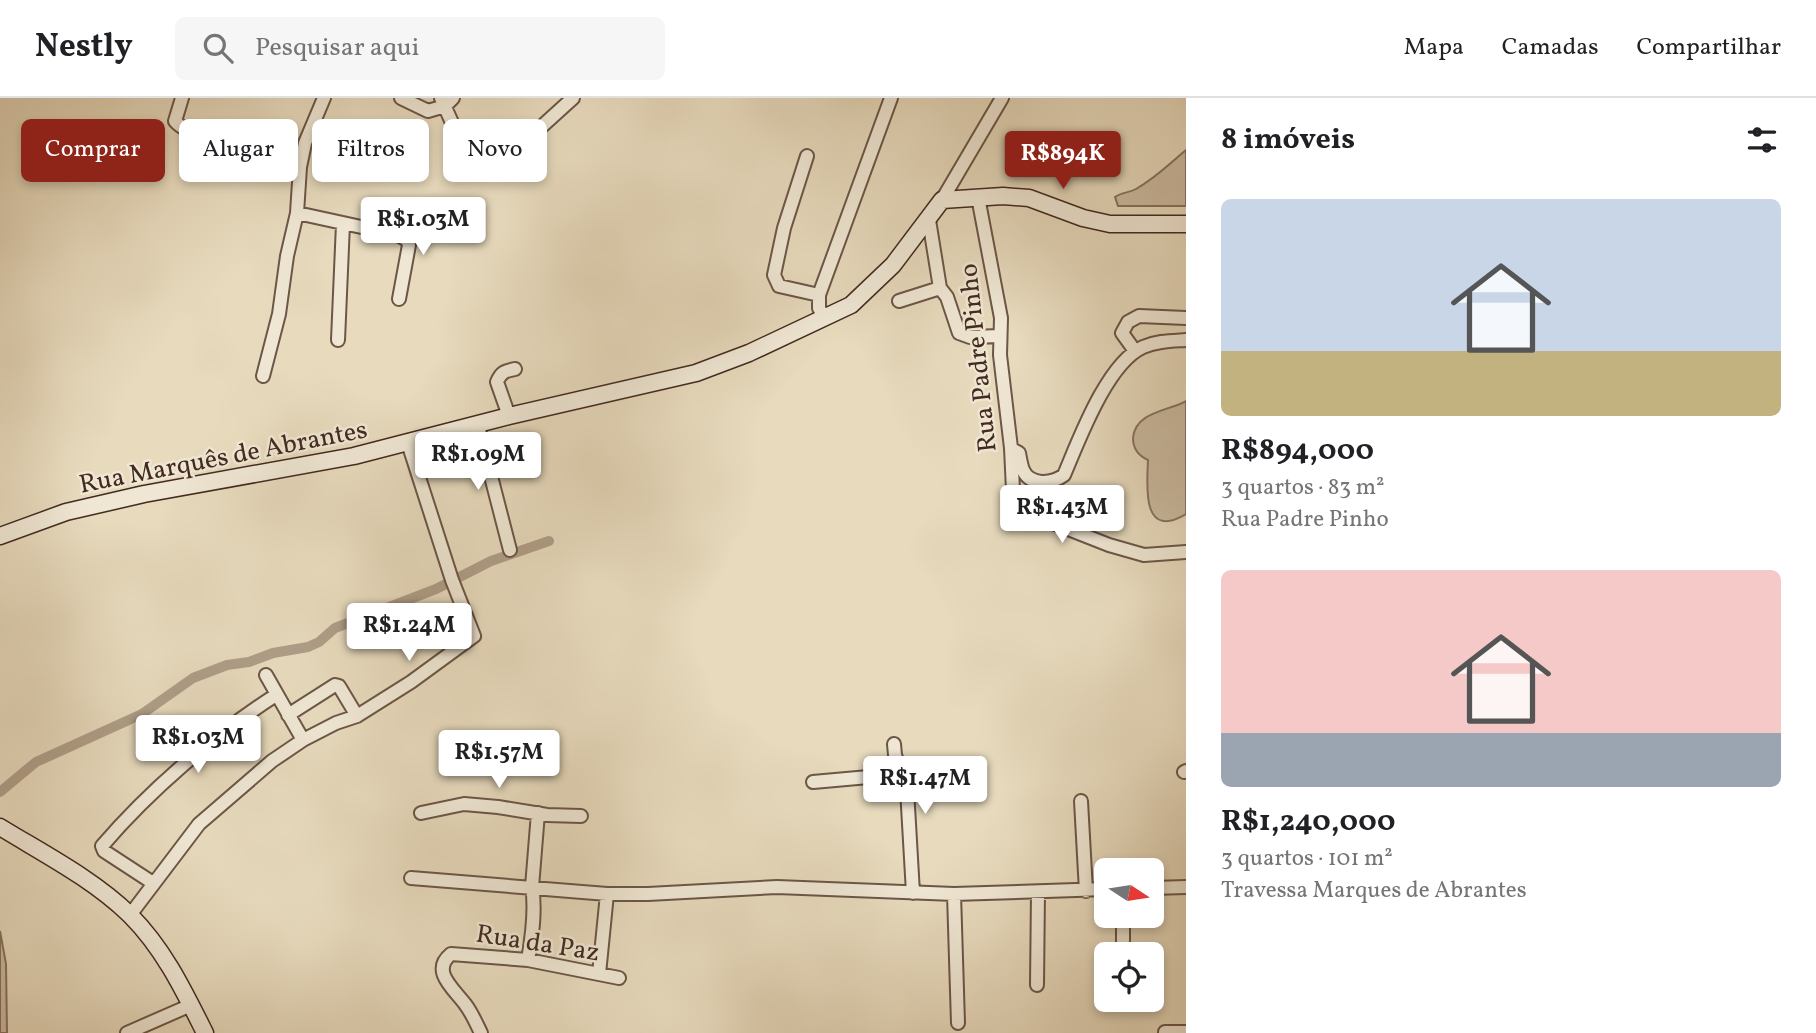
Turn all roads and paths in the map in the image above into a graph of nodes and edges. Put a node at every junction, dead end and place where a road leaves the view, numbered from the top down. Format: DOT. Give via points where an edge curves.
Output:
graph roads {
  1 [pos="182,98"];
  2 [pos="324,98"];
  3 [pos="401,98"];
  4 [pos="573,98"];
  5 [pos="891,98"];
  6 [pos="1002,98"];
  7 [pos="446,101"];
  8 [pos="807,156"];
  9 [pos="300,167"];
  10 [pos="978,197"];
  11 [pos="942,200"];
  12 [pos="297,213"];
  13 [pos="929,220"];
  14 [pos="342,224"];
  15 [pos="1186,224"];
  16 [pos="940,288"];
  17 [pos="820,295"];
  18 [pos="399,299"];
  19 [pos="899,301"];
  20 [pos="824,318"];
  21 [pos="1186,318"];
  22 [pos="1000,336"];
  23 [pos="338,340"];
  24 [pos="1186,340"];
  25 [pos="1135,351"];
  26 [pos="515,369"];
  27 [pos="263,376"];
  28 [pos="509,416"];
  29 [pos="478,426"];
  30 [pos="408,443"];
  31 [pos="1011,449"];
  32 [pos="0,536"];
  33 [pos="510,550"];
  34 [pos="1186,552"];
  35 [pos="266,675"];
  36 [pos="276,695"];
  37 [pos="288,715"];
  38 [pos="357,716"];
  39 [pos="303,740"];
  40 [pos="894,744"];
  41 [pos="902,774"];
  42 [pos="813,782"];
  43 [pos="1081,801"];
  44 [pos="421,813"];
  45 [pos="538,814"];
  46 [pos="581,816"];
  47 [pos="0,827"];
  48 [pos="411,878"];
  49 [pos="153,883"];
  50 [pos="532,887"];
  51 [pos="1186,887"];
  52 [pos="1164,888"];
  53 [pos="1094,890"];
  54 [pos="1086,891"];
  55 [pos="1038,892"];
  56 [pos="914,893"];
  57 [pos="607,894"];
  58 [pos="954,894"];
  59 [pos="130,915"];
  60 [pos="528,960"];
  61 [pos="599,974"];
  62 [pos="619,978"];
  63 [pos="1037,985"];
  64 [pos="191,1005"];
  65 [pos="958,1023"];
  66 [pos="1165,1032"];
  67 [pos="1186,1032"];
  68 [pos="127,1033"];
  69 [pos="205,1033"];
  70 [pos="481,1033"];
  1 -- 9 [label="street" via="175,121 179,127"];
  2 -- 9 [label="street"];
  3 -- 7 [label="street" via="428,111"];
  4 -- 7 [label="street" via="496,168 487,171 478,168 464,147"];
  5 -- 17 [label="street"];
  6 -- 11 [label="street, Rua Marquês de Abrantes"];
  8 -- 17 [label="street" via="774,275 779,286"];
  9 -- 12 [label="street"];
  10 -- 11 [label="street"];
  10 -- 15 [label="street" via="1029,198 1111,224"];
  10 -- 22 [label="street, Rua Padre Pinho" via="1001,318"];
  11 -- 13 [label="street, Rua Marquês de Abrantes"];
  12 -- 14 [label="street"];
  12 -- 27 [label="street"];
  13 -- 16 [label="street"];
  13 -- 20 [label="street, Rua Marquês de Abrantes" via="875,284 851,305"];
  14 -- 18 [label="street" via="407,240"];
  14 -- 23 [label="street"];
  16 -- 19 [label="street"];
  16 -- 22 [label="street" via="959,333"];
  17 -- 20 [label="street"];
  20 -- 28 [label="street, Rua Marquês de Abrantes" via="696,373"];
  21 -- 25 [label="street" via="1139,316 1128,321 1122,333"];
  22 -- 31 [label="street, Rua Padre Pinho"];
  24 -- 25 [label="street" via="1157,342"];
  25 -- 31 [label="street" via="1097,401 1064,475 1044,482 1029,478 1018,453"];
  26 -- 28 [label="street" via="500,374 497,382"];
  28 -- 29 [label="street, Rua Marquês de Abrantes"];
  29 -- 30 [label="street, Rua Marquês de Abrantes"];
  29 -- 33 [label="street"];
  30 -- 32 [label="street, Rua Marquês de Abrantes" via="144,494 66,512"];
  30 -- 38 [label="street" via="474,636"];
  31 -- 34 [label="street, Rua Padre Pinho" via="1013,490 1023,508 1144,555"];
  35 -- 36 [label="street"];
  36 -- 37 [label="street"];
  36 -- 49 [label="street" via="173,774 102,846"];
  37 -- 38 [label="street" via="335,685"];
  37 -- 39 [label="street"];
  38 -- 39 [label="street"];
  39 -- 49 [label="street" via="199,824"];
  40 -- 41 [label="street"];
  41 -- 42 [label="street"];
  41 -- 56 [label="street"];
  43 -- 54 [label="street"];
  44 -- 45 [label="street" via="464,804"];
  45 -- 46 [label="street"];
  45 -- 50 [label="street"];
  47 -- 59 [label="street" via="103,891"];
  48 -- 50 [label="street"];
  49 -- 59 [label="street"];
  50 -- 57 [label="street"];
  50 -- 60 [label="street"];
  51 -- 52 [label="street"];
  53 -- 54 [label="street"];
  54 -- 55 [label="street"];
  55 -- 58 [label="street"];
  55 -- 63 [label="street"];
  56 -- 57 [label="street" via="777,887"];
  56 -- 58 [label="street"];
  57 -- 61 [label="street"];
  58 -- 65 [label="street"];
  59 -- 64 [label="street" via="168,963"];
  60 -- 61 [label="street, Rua da Paz"];
  60 -- 70 [label="street, Rua da Paz" via="451,954 443,964 445,979 468,1007"];
  61 -- 62 [label="street, Rua da Paz"];
  64 -- 68 [label="street"];
  64 -- 69 [label="street"];
  66 -- 67 [label="street"];
}
